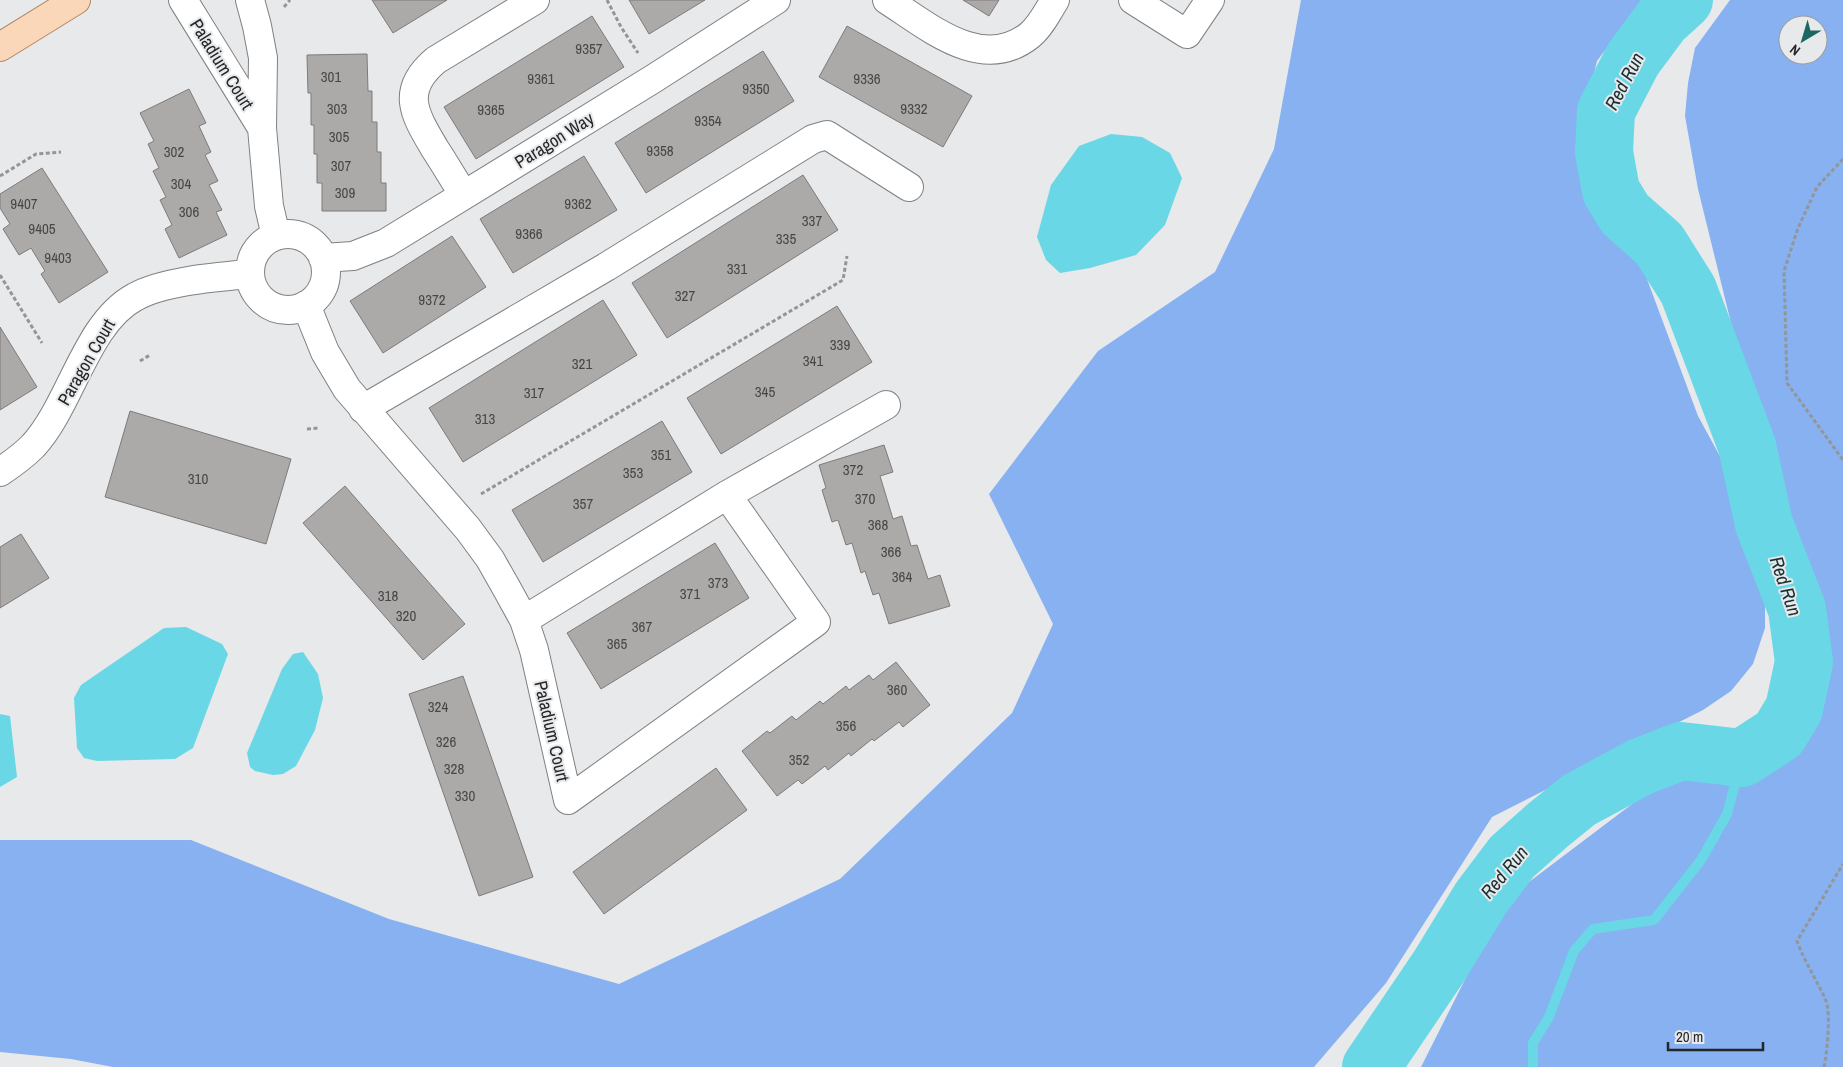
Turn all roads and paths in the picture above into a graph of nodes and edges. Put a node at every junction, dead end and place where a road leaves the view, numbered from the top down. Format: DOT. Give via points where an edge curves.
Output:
graph roads {
  1 [pos="76,0"];
  2 [pos="183,0"];
  3 [pos="250,0"];
  4 [pos="290,0"];
  5 [pos="535,0"];
  6 [pos="607,0"];
  7 [pos="776,0"];
  8 [pos="887,0"];
  9 [pos="1055,0"];
  10 [pos="1133,0"];
  11 [pos="1210,0"];
  12 [pos="284,8"];
  13 [pos="0,47"];
  14 [pos="640,57"];
  15 [pos="262,128"];
  16 [pos="61,152"];
  17 [pos="1843,159"];
  18 [pos="0,176"];
  19 [pos="909,187"];
  20 [pos="464,195"];
  21 [pos="276,236"];
  22 [pos="847,256"];
  23 [pos="323,258"];
  24 [pos="250,274"];
  25 [pos="0,275"];
  26 [pos="306,305"];
  27 [pos="42,342"];
  28 [pos="150,355"];
  29 [pos="140,361"];
  30 [pos="886,405"];
  31 [pos="363,409"];
  32 [pos="318,428"];
  33 [pos="308,429"];
  34 [pos="1843,460"];
  35 [pos="0,472"];
  36 [pos="481,494"];
  37 [pos="727,495"];
  38 [pos="524,620"];
  39 [pos="1843,864"];
  40 [pos="1824,1067"];
  1 -- 13 [label="main road"];
  2 -- 15 [label="street, Paladium Court"];
  3 -- 15 [label="street, Paladium Court" via="264,58"];
  4 -- 12 [label="path"];
  5 -- 20 [label="street" via="436,60 418,81 414,110 420,125"];
  6 -- 14 [label="path"];
  7 -- 20 [label="street, Paragon Way"];
  8 -- 9 [label="street" via="952,41 975,49 995,50 1014,45 1031,34"];
  10 -- 11 [label="street" via="1187,34"];
  15 -- 21 [label="street, Paladium Court"];
  16 -- 18 [label="path" via="36,154"];
  17 -- 34 [label="path" via="1817,186 1798,228 1784,271 1787,383"];
  19 -- 31 [label="street" via="827,135 813,139 606,267"];
  20 -- 23 [label="street, Paragon Way" via="371,250 353,256"];
  21 -- 23 [label="street" via="304,238"];
  21 -- 24 [label="street" via="257,250"];
  22 -- 36 [label="path" via="843,280"];
  23 -- 26 [label="street" via="326,267 324,284"];
  24 -- 26 [label="street" via="256,292 270,305 281,309"];
  24 -- 35 [label="street, Paragon Court" via="159,288 134,297 120,307 100,331 33,446"];
  25 -- 27 [label="path"];
  26 -- 31 [label="street, Paladium Court" via="324,352"];
  28 -- 29 [label="path"];
  30 -- 37 [label="street"];
  31 -- 38 [label="street, Paladium Court" via="468,529 490,559"];
  32 -- 33 [label="path"];
  37 -- 38 [label="street"];
  37 -- 38 [label="street, Paladium Court" via="816,622 568,800 534,650"];
  39 -- 40 [label="path" via="1797,941 1827,1003 1828,1050"];
}
